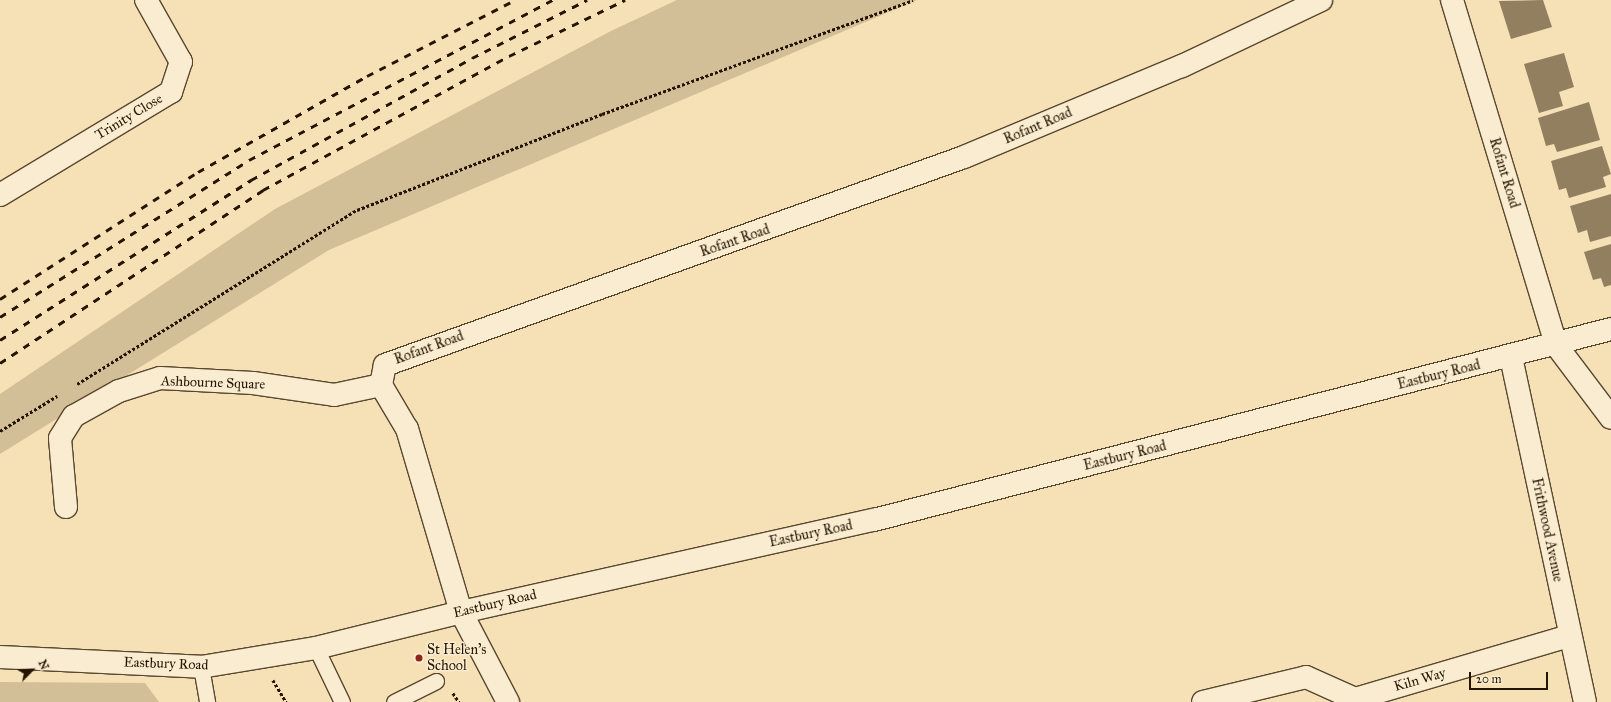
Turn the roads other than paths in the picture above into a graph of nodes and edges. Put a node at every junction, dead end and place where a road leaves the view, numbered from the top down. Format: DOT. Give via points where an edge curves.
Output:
graph roads {
  1 [pos="146,0"];
  2 [pos="1321,0"];
  3 [pos="1452,0"];
  4 [pos="0,195"];
  5 [pos="1611,329"];
  6 [pos="1556,345"];
  7 [pos="1511,357"];
  8 [pos="380,385"];
  9 [pos="1611,418"];
  10 [pos="66,507"];
  11 [pos="461,612"];
  12 [pos="1569,636"];
  13 [pos="316,648"];
  14 [pos="0,656"];
  15 [pos="201,667"];
  16 [pos="436,681"];
  17 [pos="1355,701"];
  18 [pos="207,702"];
  19 [pos="342,702"];
  20 [pos="394,702"];
  21 [pos="508,702"];
  22 [pos="1203,702"];
  23 [pos="1585,702"];
  1 -- 4 [label="street, Trinity Close" via="181,62 171,92"];
  2 -- 8 [label="street, Rofant Road" via="1182,66 964,157 393,360 385,365"];
  3 -- 6 [label="street, Rofant Road"];
  5 -- 6 [label="street, Eastbury Road"];
  6 -- 7 [label="street, Eastbury Road"];
  6 -- 9 [label="street"];
  7 -- 11 [label="street, Eastbury Road" via="874,520"];
  7 -- 12 [label="street, Frithwood Avenue"];
  8 -- 10 [label="street, Ashbourne Square" via="334,395 253,382 160,378 119,391 74,416 60,438"];
  8 -- 11 [label="street" via="407,429"];
  11 -- 13 [label="street, Eastbury Road"];
  11 -- 21 [label="street"];
  12 -- 17 [label="street, Kiln Way"];
  12 -- 23 [label="street, Frithwood Avenue"];
  13 -- 15 [label="street, Eastbury Road"];
  13 -- 19 [label="lane"];
  14 -- 15 [label="street, Eastbury Road"];
  15 -- 18 [label="lane"];
  16 -- 20 [label="lane"];
  17 -- 22 [label="street, Kiln Way" via="1306,677"];
}
